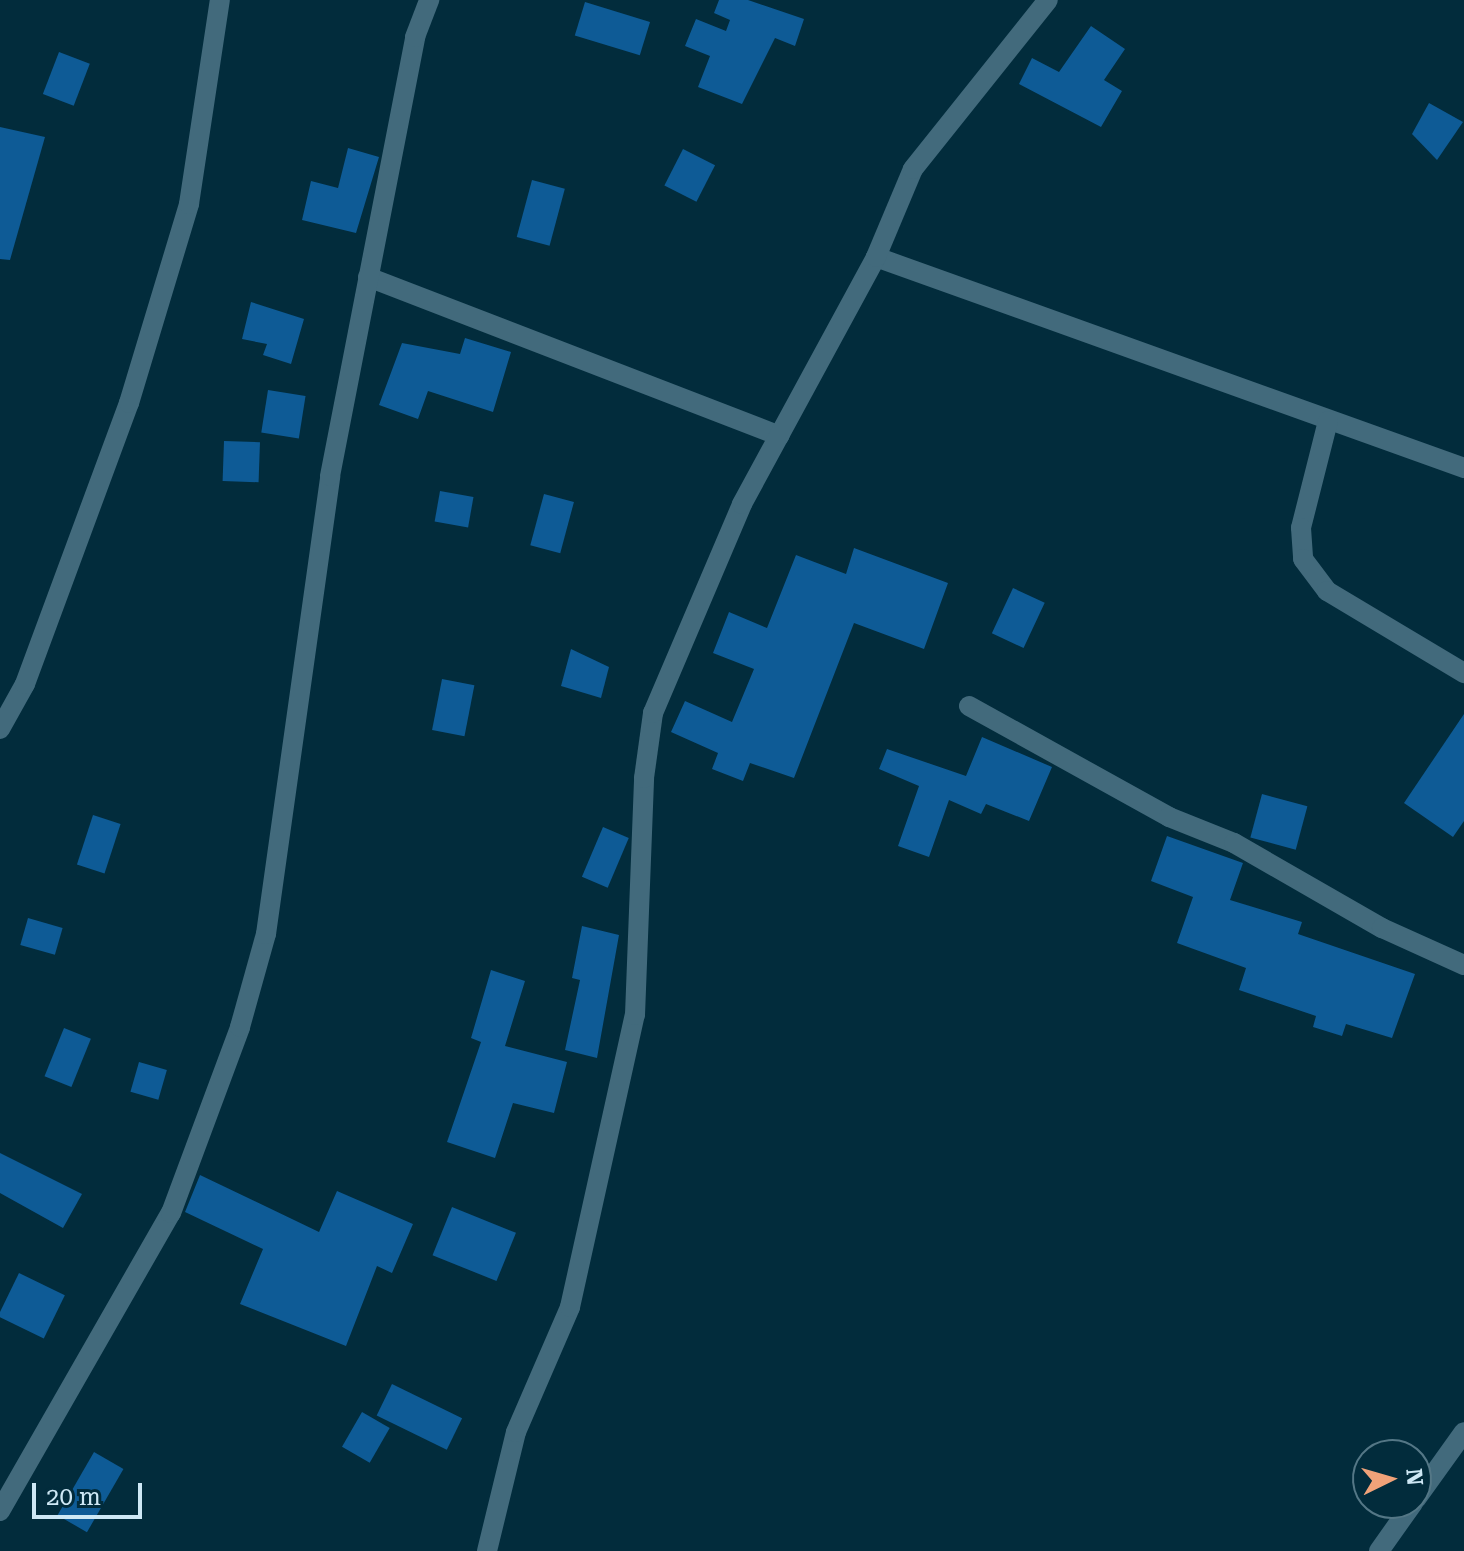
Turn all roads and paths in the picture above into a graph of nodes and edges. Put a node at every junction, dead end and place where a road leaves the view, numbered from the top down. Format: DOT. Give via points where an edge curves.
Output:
graph roads {
  1 [pos="220,0"];
  2 [pos="429,0"];
  3 [pos="1048,0"];
  4 [pos="876,257"];
  5 [pos="368,277"];
  6 [pos="1328,421"];
  7 [pos="779,436"];
  8 [pos="1464,468"];
  9 [pos="1464,673"];
  10 [pos="969,706"];
  11 [pos="0,729"];
  12 [pos="1464,965"];
  13 [pos="1464,1432"];
  14 [pos="1432,1477"];
  15 [pos="0,1511"];
  16 [pos="1402,1519"];
  17 [pos="487,1551"];
  18 [pos="1379,1551"];
  1 -- 11 [label="street" via="189,204 129,403 25,684"];
  2 -- 5 [label="street" via="415,37"];
  3 -- 4 [label="street" via="913,169"];
  4 -- 6 [label="street"];
  4 -- 7 [label="street"];
  5 -- 7 [label="street"];
  5 -- 15 [label="street" via="330,476 266,934 240,1027 171,1213"];
  6 -- 8 [label="street"];
  6 -- 9 [label="street" via="1301,528 1303,559 1327,591"];
  7 -- 17 [label="street" via="742,504 653,713 644,778 635,1015 570,1307 516,1432"];
  10 -- 12 [label="street" via="1169,817 1234,843 1382,928"];
  13 -- 14 [label="street"];
  16 -- 18 [label="street"];
}
